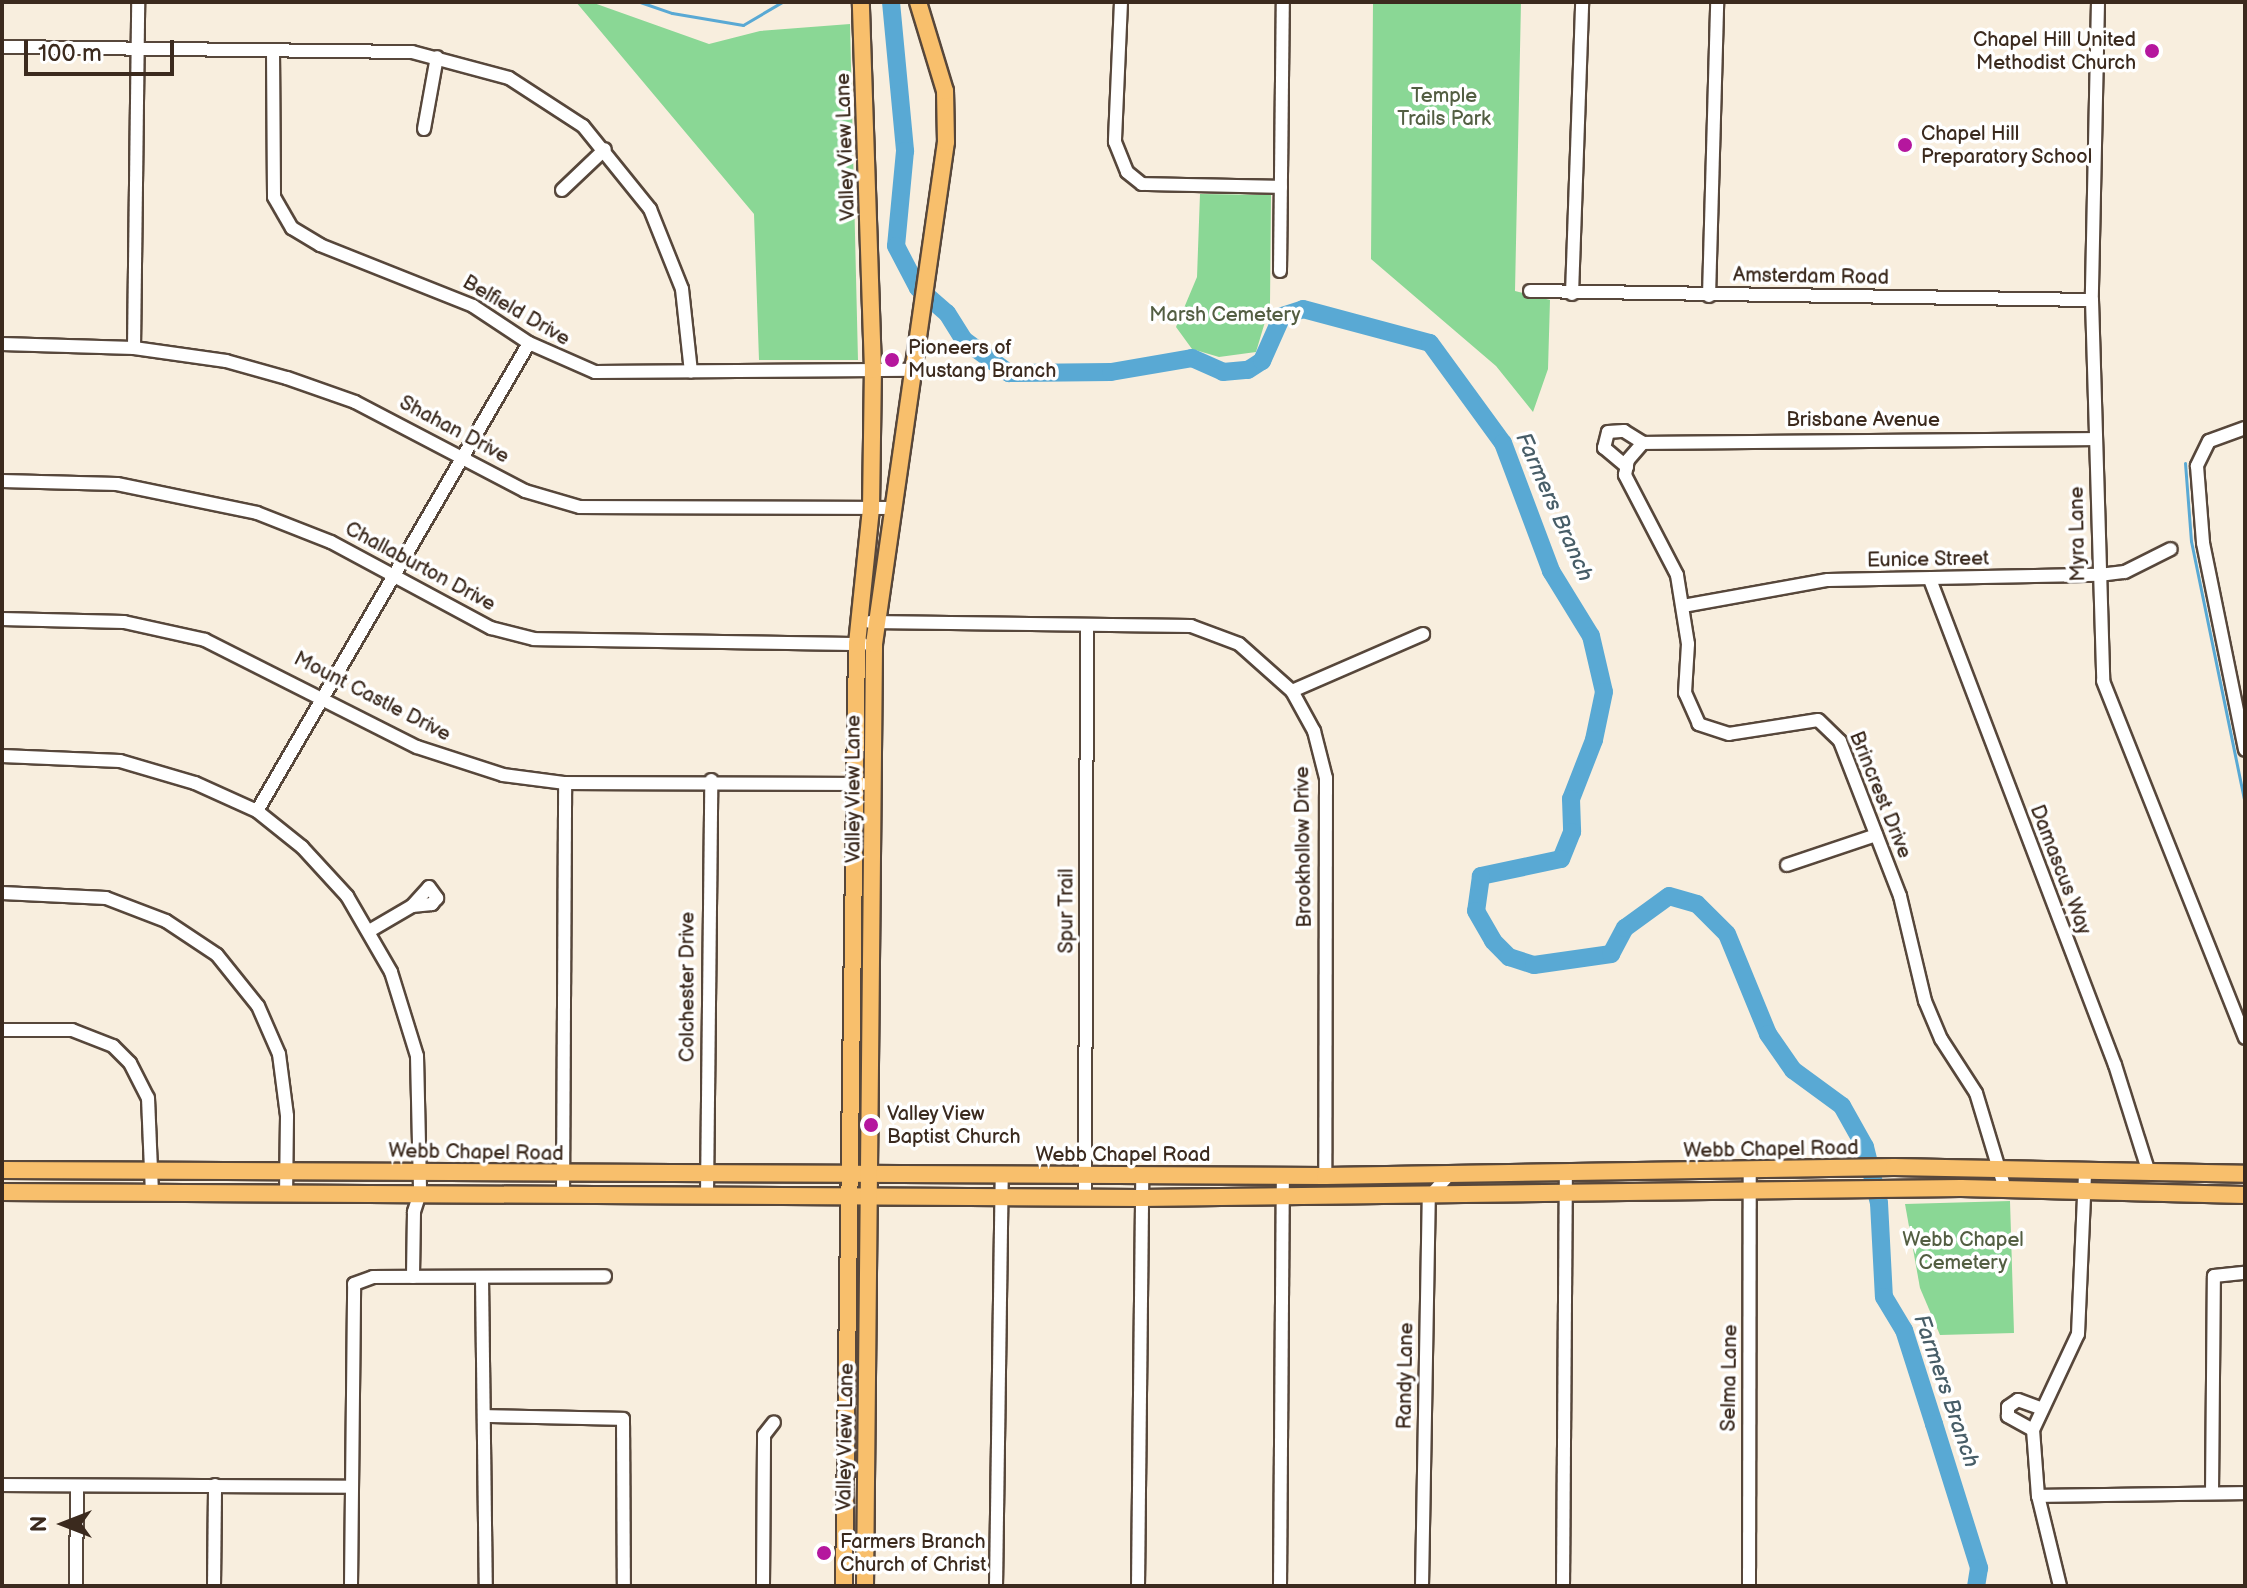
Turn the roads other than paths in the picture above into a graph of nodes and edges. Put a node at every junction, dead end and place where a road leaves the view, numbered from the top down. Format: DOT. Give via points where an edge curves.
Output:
graph roads {
  1 [pos="138,2"];
  2 [pos="861,2"];
  3 [pos="918,2"];
  4 [pos="1121,2"];
  5 [pos="1283,2"];
  6 [pos="1582,2"];
  7 [pos="1717,2"];
  8 [pos="2098,2"];
  9 [pos="2,47"];
  10 [pos="135,50"];
  11 [pos="273,51"];
  12 [pos="437,57"];
  13 [pos="424,129"];
  14 [pos="605,149"];
  15 [pos="1281,187"];
  16 [pos="562,190"];
  17 [pos="1280,271"];
  18 [pos="1530,291"];
  19 [pos="1572,294"];
  20 [pos="1709,296"];
  21 [pos="2092,300"];
  22 [pos="529,343"];
  23 [pos="2,344"];
  24 [pos="134,348"];
  25 [pos="873,370"];
  26 [pos="916,370"];
  27 [pos="691,372"];
  28 [pos="2245,428"];
  29 [pos="2096,439"];
  30 [pos="1638,447"];
  31 [pos="462,458"];
  32 [pos="1627,467"];
  33 [pos="2,481"];
  34 [pos="892,508"];
  35 [pos="871,509"];
  36 [pos="2171,549"];
  37 [pos="392,575"];
  38 [pos="2099,575"];
  39 [pos="1931,582"];
  40 [pos="1683,606"];
  41 [pos="2,619"];
  42 [pos="859,622"];
  43 [pos="878,622"];
  44 [pos="1087,626"];
  45 [pos="1423,634"];
  46 [pos="857,644"];
  47 [pos="874,644"];
  48 [pos="1292,691"];
  49 [pos="322,696"];
  50 [pos="2245,750"];
  51 [pos="2,756"];
  52 [pos="711,780"];
  53 [pos="565,783"];
  54 [pos="854,784"];
  55 [pos="874,784"];
  56 [pos="257,811"];
  57 [pos="1876,835"];
  58 [pos="1787,865"];
  59 [pos="2,893"];
  60 [pos="412,906"];
  61 [pos="371,930"];
  62 [pos="2,1030"];
  63 [pos="2245,1038"];
  64 [pos="2,1170"];
  65 [pos="1750,1170"];
  66 [pos="2001,1170"];
  67 [pos="91,1171"];
  68 [pos="151,1172"];
  69 [pos="420,1172"];
  70 [pos="1566,1173"];
  71 [pos="2085,1173"];
  72 [pos="2149,1173"];
  73 [pos="286,1174"];
  74 [pos="563,1174"];
  75 [pos="850,1174"];
  76 [pos="2245,1174"];
  77 [pos="871,1175"];
  78 [pos="1085,1175"];
  79 [pos="1142,1175"];
  80 [pos="1283,1175"];
  81 [pos="1449,1175"];
  82 [pos="707,1176"];
  83 [pos="1002,1176"];
  84 [pos="1325,1176"];
  85 [pos="2005,1189"];
  86 [pos="1751,1190"];
  87 [pos="2085,1191"];
  88 [pos="2,1192"];
  89 [pos="91,1193"];
  90 [pos="152,1193"];
  91 [pos="286,1193"];
  92 [pos="420,1193"];
  93 [pos="563,1194"];
  94 [pos="1567,1194"];
  95 [pos="707,1195"];
  96 [pos="2245,1195"];
  97 [pos="850,1196"];
  98 [pos="871,1196"];
  99 [pos="1282,1196"];
  100 [pos="1085,1197"];
  101 [pos="1429,1197"];
  102 [pos="1000,1198"];
  103 [pos="1140,1198"];
  104 [pos="2245,1273"];
  105 [pos="605,1276"];
  106 [pos="413,1277"];
  107 [pos="482,1278"];
  108 [pos="848,1366"];
  109 [pos="867,1366"];
  110 [pos="2040,1408"];
  111 [pos="485,1416"];
  112 [pos="774,1422"];
  113 [pos="2033,1430"];
  114 [pos="2,1485"];
  115 [pos="215,1485"];
  116 [pos="77,1486"];
  117 [pos="350,1487"];
  118 [pos="2212,1493"];
  119 [pos="2245,1493"];
  120 [pos="2038,1496"];
  121 [pos="76,1586"];
  122 [pos="214,1586"];
  123 [pos="351,1586"];
  124 [pos="486,1586"];
  125 [pos="624,1586"];
  126 [pos="763,1586"];
  127 [pos="844,1586"];
  128 [pos="865,1586"];
  129 [pos="996,1586"];
  130 [pos="1138,1586"];
  131 [pos="1280,1586"];
  132 [pos="1422,1586"];
  133 [pos="1563,1586"];
  134 [pos="1749,1586"];
  135 [pos="2060,1586"];
  1 -- 10 [label="street"];
  2 -- 25 [label="main road, Valley View Lane"];
  3 -- 26 [label="main road, Valley View Lane" via="940,69 946,118"];
  4 -- 15 [label="street" via="1115,142 1127,172 1152,185"];
  5 -- 15 [label="street"];
  6 -- 19 [label="street"];
  7 -- 20 [label="street"];
  8 -- 21 [label="street, Myra Lane"];
  9 -- 10 [label="street"];
  10 -- 11 [label="street"];
  10 -- 24 [label="street"];
  11 -- 12 [label="street" via="412,52"];
  11 -- 22 [label="street, Belfield Drive" via="274,197 292,228 320,245 473,306"];
  12 -- 13 [label="street"];
  12 -- 14 [label="street" via="473,65 532,90 566,111"];
  14 -- 16 [label="street"];
  14 -- 27 [label="street" via="633,183 666,239 682,289"];
  15 -- 17 [label="street"];
  18 -- 19 [label="street, Amsterdam Road"];
  19 -- 20 [label="street, Amsterdam Road"];
  20 -- 21 [label="street, Amsterdam Road"];
  21 -- 29 [label="street, Myra Lane"];
  22 -- 27 [label="street, Belfield Drive" via="595,372"];
  22 -- 31 [label="street"];
  23 -- 24 [label="street, Shahan Drive"];
  24 -- 31 [label="street, Shahan Drive" via="226,361 287,378 355,402"];
  25 -- 26 [label="street, Belfield Drive"];
  25 -- 27 [label="street, Belfield Drive"];
  25 -- 35 [label="main road, Valley View Lane"];
  26 -- 34 [label="main road, Valley View Lane"];
  28 -- 50 [label="street" via="2200,450 2197,496"];
  29 -- 30 [label="street, Brisbane Avenue"];
  29 -- 38 [label="street, Myra Lane"];
  30 -- 32 [label="street"];
  30 -- 32 [label="street, Brisbane Avenue" via="1624,431 1608,432 1604,448"];
  31 -- 35 [label="street, Shahan Drive" via="547,500 580,507"];
  31 -- 37 [label="street"];
  32 -- 40 [label="street, Brincrest Drive" via="1628,485 1677,575"];
  33 -- 37 [label="street, Challaburton Drive" via="117,484 174,492 289,524"];
  34 -- 35 [label="street, Shahan Drive"];
  34 -- 43 [label="main road, Valley View Lane"];
  35 -- 42 [label="main road, Valley View Lane"];
  36 -- 38 [label="street, Eunice Street" via="2125,572"];
  37 -- 46 [label="street, Challaburton Drive" via="480,623 534,639"];
  37 -- 49 [label="street"];
  38 -- 39 [label="street, Eunice Street"];
  38 -- 63 [label="street, Myra Lane" via="2103,681"];
  39 -- 40 [label="street, Eunice Street" via="1828,580"];
  39 -- 72 [label="street, Damascus Way" via="2115,1065"];
  40 -- 57 [label="street, Brincrest Drive" via="1688,644 1685,693 1699,724 1729,734 1804,720 1830,727"];
  41 -- 49 [label="street, Mount Castle Drive" via="124,622 171,630 242,655"];
  42 -- 43 [label="street, Brookhollow Drive"];
  42 -- 46 [label="main road, Valley View Lane"];
  43 -- 44 [label="street, Brookhollow Drive"];
  43 -- 47 [label="main road, Valley View Lane"];
  44 -- 48 [label="street, Brookhollow Drive" via="1173,624 1221,633 1258,657"];
  44 -- 78 [label="street, Spur Trail"];
  45 -- 48 [label="street"];
  46 -- 47 [label="street, Challaburton Drive"];
  46 -- 54 [label="main road, Valley View Lane"];
  47 -- 55 [label="main road, Valley View Lane"];
  48 -- 84 [label="street, Brookhollow Drive" via="1314,731 1326,778"];
  49 -- 53 [label="street, Mount Castle Drive" via="417,747 468,765"];
  49 -- 56 [label="street"];
  51 -- 56 [label="street" via="132,764 195,783"];
  52 -- 53 [label="street, Mount Castle Drive"];
  52 -- 54 [label="street, Mount Castle Drive"];
  52 -- 82 [label="street, Colchester Drive"];
  53 -- 74 [label="street"];
  54 -- 55 [label="street, Mount Castle Drive"];
  54 -- 75 [label="main road, Valley View Lane"];
  55 -- 77 [label="main road, Valley View Lane"];
  56 -- 61 [label="street" via="323,868"];
  57 -- 58 [label="street"];
  57 -- 66 [label="street, Brincrest Drive" via="1900,896 1925,1001 1941,1039 1976,1093"];
  59 -- 73 [label="street" via="106,898 166,921 217,955 273,1034 285,1091"];
  60 -- 61 [label="street"];
  61 -- 69 [label="street" via="412,1030 421,1094"];
  62 -- 68 [label="street" via="72,1030 113,1046 141,1079 148,1098"];
  64 -- 67 [label="main road, Webb Chapel Road"];
  65 -- 66 [label="main road, Webb Chapel Road"];
  65 -- 70 [label="main road, Webb Chapel Road"];
  65 -- 86 [label="street, Selma Lane"];
  66 -- 71 [label="main road, Webb Chapel Road"];
  66 -- 85 [label="street, Brincrest Drive"];
  67 -- 68 [label="main road, Webb Chapel Road"];
  67 -- 89 [label="main road"];
  68 -- 73 [label="main road, Webb Chapel Road"];
  68 -- 90 [label="street"];
  69 -- 73 [label="main road, Webb Chapel Road"];
  69 -- 74 [label="main road, Webb Chapel Road"];
  69 -- 92 [label="street"];
  70 -- 81 [label="main road, Webb Chapel Road"];
  70 -- 94 [label="street"];
  71 -- 72 [label="main road, Webb Chapel Road"];
  71 -- 87 [label="street"];
  72 -- 76 [label="main road, Webb Chapel Road"];
  73 -- 91 [label="street"];
  74 -- 82 [label="main road, Webb Chapel Road"];
  74 -- 93 [label="street"];
  75 -- 77 [label="main road, Webb Chapel Road"];
  75 -- 82 [label="main road, Webb Chapel Road"];
  75 -- 97 [label="main road, Valley View Lane"];
  77 -- 83 [label="main road, Webb Chapel Road"];
  77 -- 98 [label="main road, Valley View Lane"];
  78 -- 79 [label="main road, Webb Chapel Road"];
  78 -- 83 [label="main road, Webb Chapel Road"];
  78 -- 100 [label="street, Spur Trail"];
  79 -- 80 [label="main road, Webb Chapel Road"];
  79 -- 103 [label="street"];
  80 -- 84 [label="main road, Webb Chapel Road"];
  80 -- 99 [label="street"];
  81 -- 84 [label="main road, Webb Chapel Road"];
  81 -- 101 [label="street"];
  82 -- 95 [label="street, Colchester Drive"];
  83 -- 102 [label="street"];
  85 -- 86 [label="main road, Webb Chapel Road"];
  85 -- 87 [label="main road, Webb Chapel Road"];
  86 -- 94 [label="main road, Webb Chapel Road"];
  86 -- 134 [label="street, Selma Lane"];
  87 -- 96 [label="main road, Webb Chapel Road"];
  87 -- 110 [label="street" via="2078,1334"];
  88 -- 89 [label="main road, Webb Chapel Road"];
  89 -- 90 [label="main road, Webb Chapel Road"];
  90 -- 91 [label="main road, Webb Chapel Road"];
  91 -- 92 [label="main road, Webb Chapel Road"];
  92 -- 93 [label="main road, Webb Chapel Road"];
  92 -- 106 [label="street" via="414,1212"];
  93 -- 95 [label="main road, Webb Chapel Road"];
  94 -- 101 [label="main road, Webb Chapel Road"];
  94 -- 133 [label="street"];
  95 -- 97 [label="main road, Webb Chapel Road"];
  97 -- 98 [label="main road, Webb Chapel Road"];
  97 -- 108 [label="main road, Valley View Lane"];
  98 -- 102 [label="main road, Webb Chapel Road"];
  98 -- 109 [label="main road, Valley View Lane"];
  99 -- 101 [label="main road, Webb Chapel Road"];
  99 -- 103 [label="main road, Webb Chapel Road"];
  99 -- 131 [label="street"];
  100 -- 102 [label="main road, Webb Chapel Road"];
  100 -- 103 [label="main road, Webb Chapel Road"];
  101 -- 132 [label="street, Randy Lane"];
  102 -- 129 [label="street"];
  103 -- 130 [label="street"];
  104 -- 118 [label="street" via="2214,1276"];
  105 -- 107 [label="street"];
  106 -- 107 [label="street"];
  106 -- 117 [label="street" via="373,1277 354,1284"];
  107 -- 111 [label="street"];
  108 -- 109 [label="main road"];
  108 -- 127 [label="main road, Valley View Lane"];
  109 -- 128 [label="main road, Valley View Lane"];
  110 -- 113 [label="street"];
  110 -- 113 [label="street" via="2018,1400 2008,1407 2008,1416"];
  111 -- 124 [label="street"];
  111 -- 125 [label="street" via="623,1419"];
  112 -- 126 [label="street" via="764,1435"];
  113 -- 120 [label="street"];
  114 -- 116 [label="street"];
  115 -- 116 [label="street"];
  115 -- 117 [label="street"];
  115 -- 122 [label="street"];
  116 -- 121 [label="street"];
  117 -- 123 [label="street"];
  118 -- 119 [label="street"];
  118 -- 120 [label="street"];
  120 -- 135 [label="street"];
}
